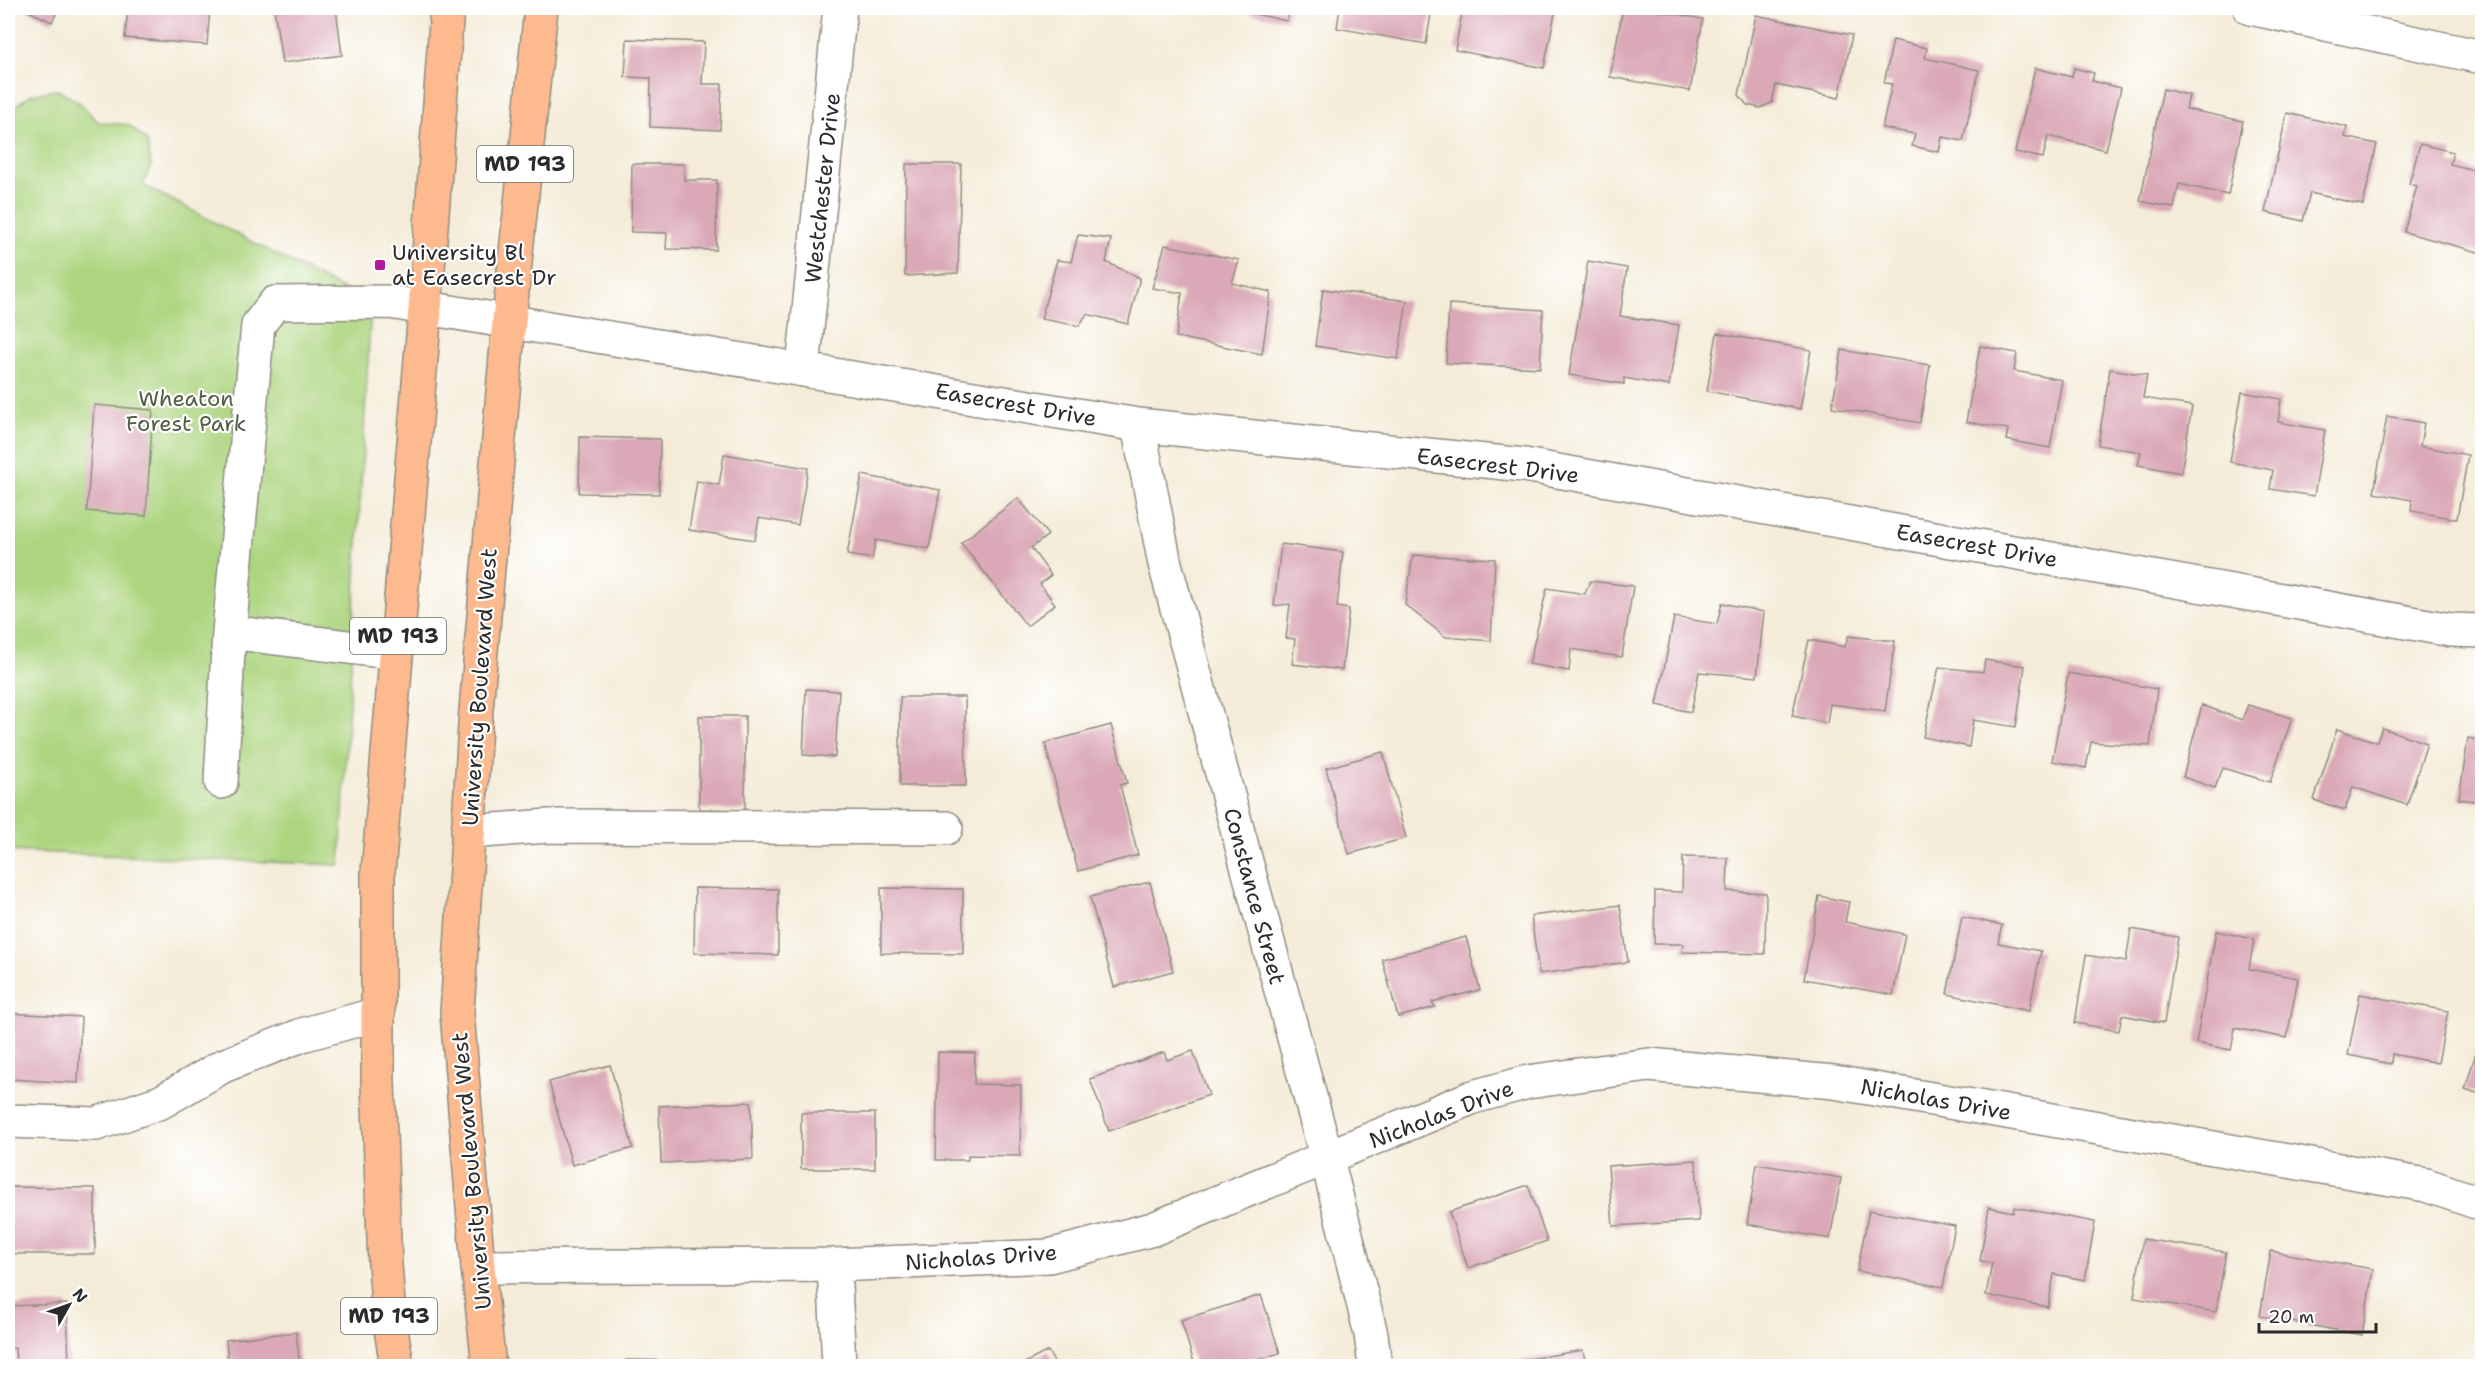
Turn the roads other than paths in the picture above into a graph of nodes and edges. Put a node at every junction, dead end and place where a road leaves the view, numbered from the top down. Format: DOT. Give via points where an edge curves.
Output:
graph roads {
  1 [pos="447,8"];
  2 [pos="541,8"];
  3 [pos="840,8"];
  4 [pos="2250,8"];
  5 [pos="2482,57"];
  6 [pos="426,308"];
  7 [pos="509,321"];
  8 [pos="803,368"];
  9 [pos="1138,425"];
  10 [pos="2482,631"];
  11 [pos="229,632"];
  12 [pos="396,653"];
  13 [pos="221,782"];
  14 [pos="946,828"];
  15 [pos="468,831"];
  16 [pos="378,1014"];
  17 [pos="8,1121"];
  18 [pos="1327,1159"];
  19 [pos="2482,1204"];
  20 [pos="834,1265"];
  21 [pos="478,1267"];
  22 [pos="397,1366"];
  23 [pos="489,1366"];
  24 [pos="839,1366"];
  25 [pos="1375,1366"];
  1 -- 6 [label="main road, MD 193"];
  2 -- 7 [label="main road, University Boulevard West / MD 193"];
  3 -- 8 [label="street, Westchester Drive"];
  4 -- 5 [label="street"];
  6 -- 7 [label="street, Easecrest Drive"];
  6 -- 11 [label="street, Easecrest Drive" via="390,302 275,303 258,325"];
  6 -- 12 [label="main road, MD 193"];
  7 -- 8 [label="street, Easecrest Drive"];
  7 -- 15 [label="main road, University Boulevard West / MD 193"];
  8 -- 9 [label="street, Easecrest Drive"];
  9 -- 10 [label="street, Easecrest Drive" via="1524,465 2451,630"];
  9 -- 18 [label="street, Constance Street" via="1165,564"];
  11 -- 12 [label="street"];
  11 -- 13 [label="street"];
  12 -- 16 [label="main road, MD 193" via="378,873"];
  14 -- 15 [label="street" via="549,826"];
  15 -- 21 [label="main road, University Boulevard West / MD 193" via="456,1012"];
  16 -- 17 [label="street" via="292,1039 223,1066 160,1102 96,1124"];
  16 -- 22 [label="main road, MD 193" via="385,1265"];
  18 -- 19 [label="street, Nicholas Drive" via="1473,1097 1527,1082 1649,1065 1834,1082 2426,1185"];
  18 -- 20 [label="street, Nicholas Drive" via="1153,1229 1049,1256"];
  18 -- 25 [label="street, Constance Street" via="1371,1334"];
  20 -- 21 [label="street, Nicholas Drive"];
  20 -- 24 [label="street"];
  21 -- 23 [label="main road, University Boulevard West / MD 193"];
}
